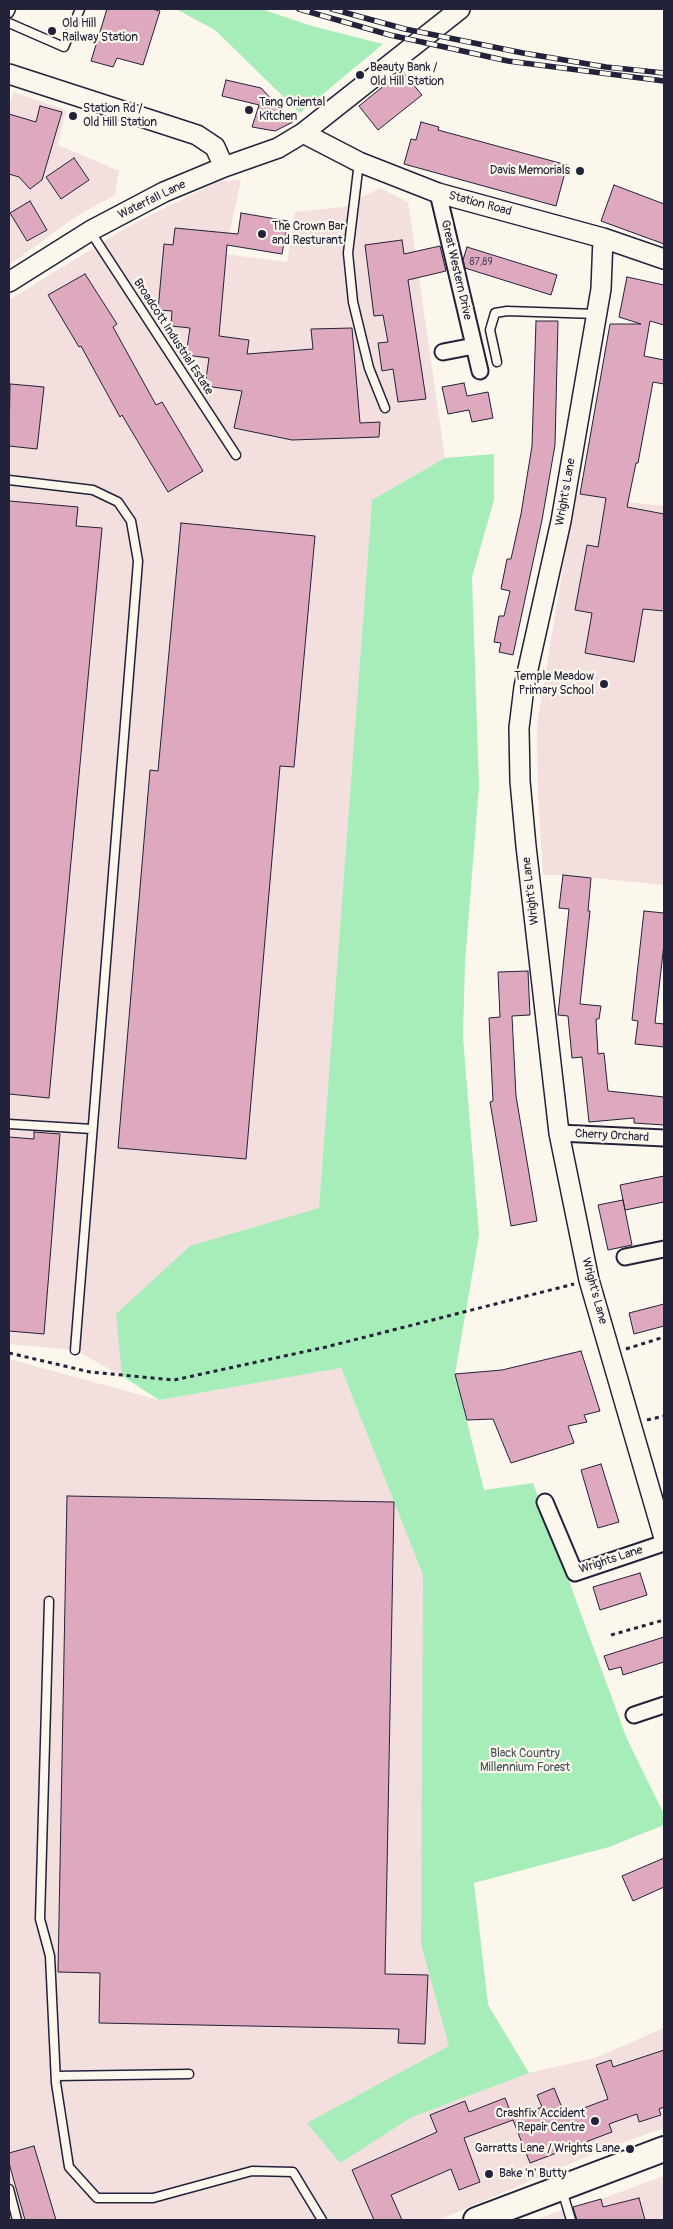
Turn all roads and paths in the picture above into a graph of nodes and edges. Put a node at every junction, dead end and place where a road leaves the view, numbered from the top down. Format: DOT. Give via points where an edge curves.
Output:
graph roads {
  1 [pos="11,9"];
  2 [pos="80,9"];
  3 [pos="456,10"];
  4 [pos="9,13"];
  5 [pos="9,23"];
  6 [pos="9,74"];
  7 [pos="303,133"];
  8 [pos="359,162"];
  9 [pos="224,167"];
  10 [pos="438,193"];
  11 [pos="90,231"];
  12 [pos="603,238"];
  13 [pos="664,259"];
  14 [pos="9,282"];
  15 [pos="596,314"];
  16 [pos="474,346"];
  17 [pos="443,352"];
  18 [pos="497,362"];
  19 [pos="480,371"];
  20 [pos="385,408"];
  21 [pos="236,455"];
  22 [pos="9,480"];
  23 [pos="9,1124"];
  24 [pos="92,1129"];
  25 [pos="559,1133"];
  26 [pos="664,1138"];
  27 [pos="664,1249"];
  28 [pos="625,1257"];
  29 [pos="589,1280"];
  30 [pos="664,1337"];
  31 [pos="76,1350"];
  32 [pos="9,1353"];
  33 [pos="611,1353"];
  34 [pos="545,1502"];
  35 [pos="662,1528"];
  36 [pos="664,1543"];
  37 [pos="49,1600"];
  38 [pos="664,1620"];
  39 [pos="611,1635"];
  40 [pos="664,1705"];
  41 [pos="634,1715"];
  42 [pos="189,2074"];
  43 [pos="56,2076"];
  44 [pos="664,2149"];
  45 [pos="562,2188"];
  46 [pos="9,2189"];
  47 [pos="17,2220"];
  48 [pos="322,2220"];
  49 [pos="476,2220"];
  50 [pos="571,2220"];
  1 -- 4 [label="lane"];
  2 -- 5 [label="lane" via="64,47"];
  3 -- 7 [label="street, Waterfall Lane"];
  6 -- 9 [label="street" via="197,135 214,148"];
  7 -- 8 [label="street, Station Road"];
  7 -- 9 [label="street, Waterfall Lane" via="278,148"];
  8 -- 10 [label="street, Station Road"];
  8 -- 20 [label="lane" via="348,254 353,302 369,368"];
  9 -- 11 [label="street, Waterfall Lane" via="164,192"];
  10 -- 12 [label="street, Station Road"];
  10 -- 16 [label="street, Great Western Drive"];
  11 -- 14 [label="street, Waterfall Lane"];
  11 -- 21 [label="lane, Broadcott Industrial Estate"];
  12 -- 13 [label="street, Station Road"];
  12 -- 15 [label="street, Wright's Lane" via="601,289"];
  15 -- 18 [label="lane" via="496,313 490,330"];
  15 -- 25 [label="street, Wright's Lane" via="561,521 524,687 520,728 525,838"];
  16 -- 17 [label="street"];
  16 -- 19 [label="street, Great Western Drive"];
  22 -- 24 [label="lane" via="93,490 118,502 131,521 138,561"];
  23 -- 24 [label="lane"];
  24 -- 31 [label="lane"];
  25 -- 26 [label="street, Cherry Orchard"];
  25 -- 29 [label="street, Wright's Lane"];
  27 -- 28 [label="street"];
  29 -- 32 [label="path" via="326,1346 174,1380 90,1372"];
  29 -- 33 [label="street, Wright's Lane"];
  30 -- 33 [label="path"];
  33 -- 35 [label="street, Wright's Lane"];
  34 -- 36 [label="street, Wrights Lane" via="574,1573"];
  37 -- 43 [label="lane" via="40,1919 50,1956"];
  38 -- 39 [label="path"];
  40 -- 41 [label="street"];
  42 -- 43 [label="lane"];
  43 -- 48 [label="lane" via="69,2167 97,2198 152,2198 252,2171 293,2172"];
  44 -- 45 [label="main road"];
  45 -- 49 [label="main road"];
  45 -- 50 [label="lane"];
  46 -- 47 [label="lane"];
}
